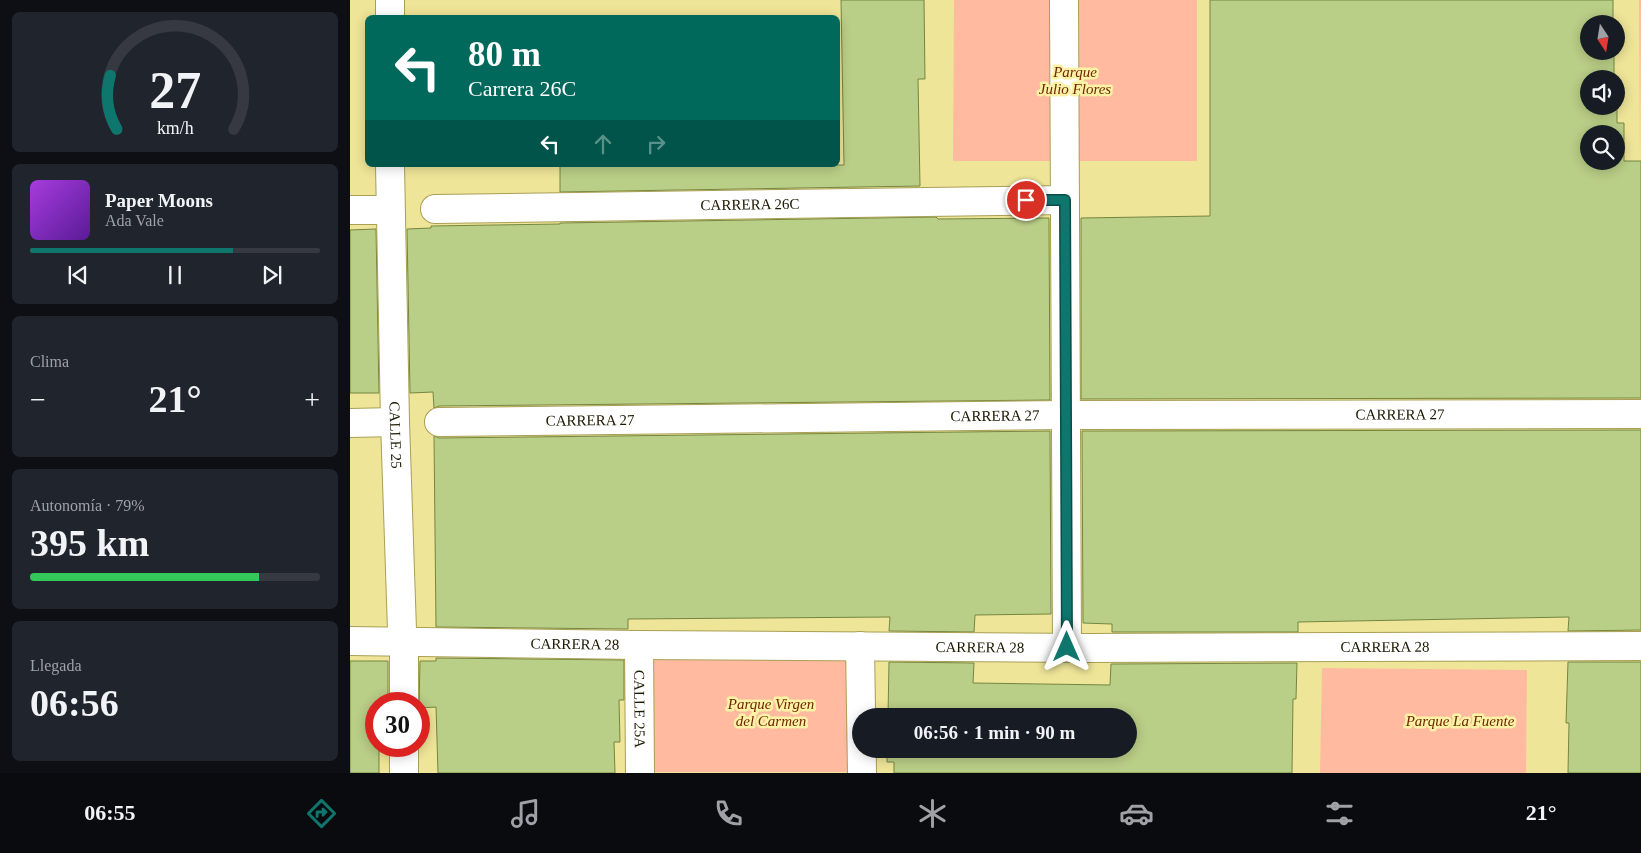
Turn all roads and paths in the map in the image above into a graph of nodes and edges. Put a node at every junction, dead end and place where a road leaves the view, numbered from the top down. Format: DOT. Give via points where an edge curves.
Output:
graph roads {
  1 [pos="390,0"];
  2 [pos="1064,0"];
  3 [pos="390,15"];
  4 [pos="390,167"];
  5 [pos="1065,200"];
  6 [pos="435,209"];
  7 [pos="350,210"];
  8 [pos="390,210"];
  9 [pos="1641,414"];
  10 [pos="1066,415"];
  11 [pos="395,422"];
  12 [pos="439,422"];
  13 [pos="350,423"];
  14 [pos="350,641"];
  15 [pos="404,642"];
  16 [pos="639,645"];
  17 [pos="860,646"];
  18 [pos="1641,646"];
  19 [pos="1067,647"];
  20 [pos="404,692"];
  21 [pos="404,757"];
  22 [pos="404,773"];
  23 [pos="640,773"];
  24 [pos="862,773"];
  1 -- 3 [label="street"];
  2 -- 5 [label="street"];
  4 -- 8 [label="street, CALLE 25"];
  5 -- 6 [label="street, CARRERA 26C"];
  5 -- 10 [label="street"];
  7 -- 8 [label="street"];
  8 -- 11 [label="street, CALLE 25"];
  9 -- 10 [label="street, CARRERA 27"];
  10 -- 12 [label="street, CARRERA 27"];
  10 -- 19 [label="street"];
  11 -- 13 [label="street"];
  11 -- 15 [label="street, CALLE 25"];
  14 -- 15 [label="street, CARRERA 28"];
  15 -- 16 [label="street, CARRERA 28"];
  15 -- 20 [label="street, CALLE 25"];
  16 -- 17 [label="street, CARRERA 28"];
  16 -- 23 [label="street, CALLE 25A"];
  17 -- 19 [label="street, CARRERA 28"];
  17 -- 24 [label="street"];
  18 -- 19 [label="street, CARRERA 28"];
  21 -- 22 [label="street"];
}
